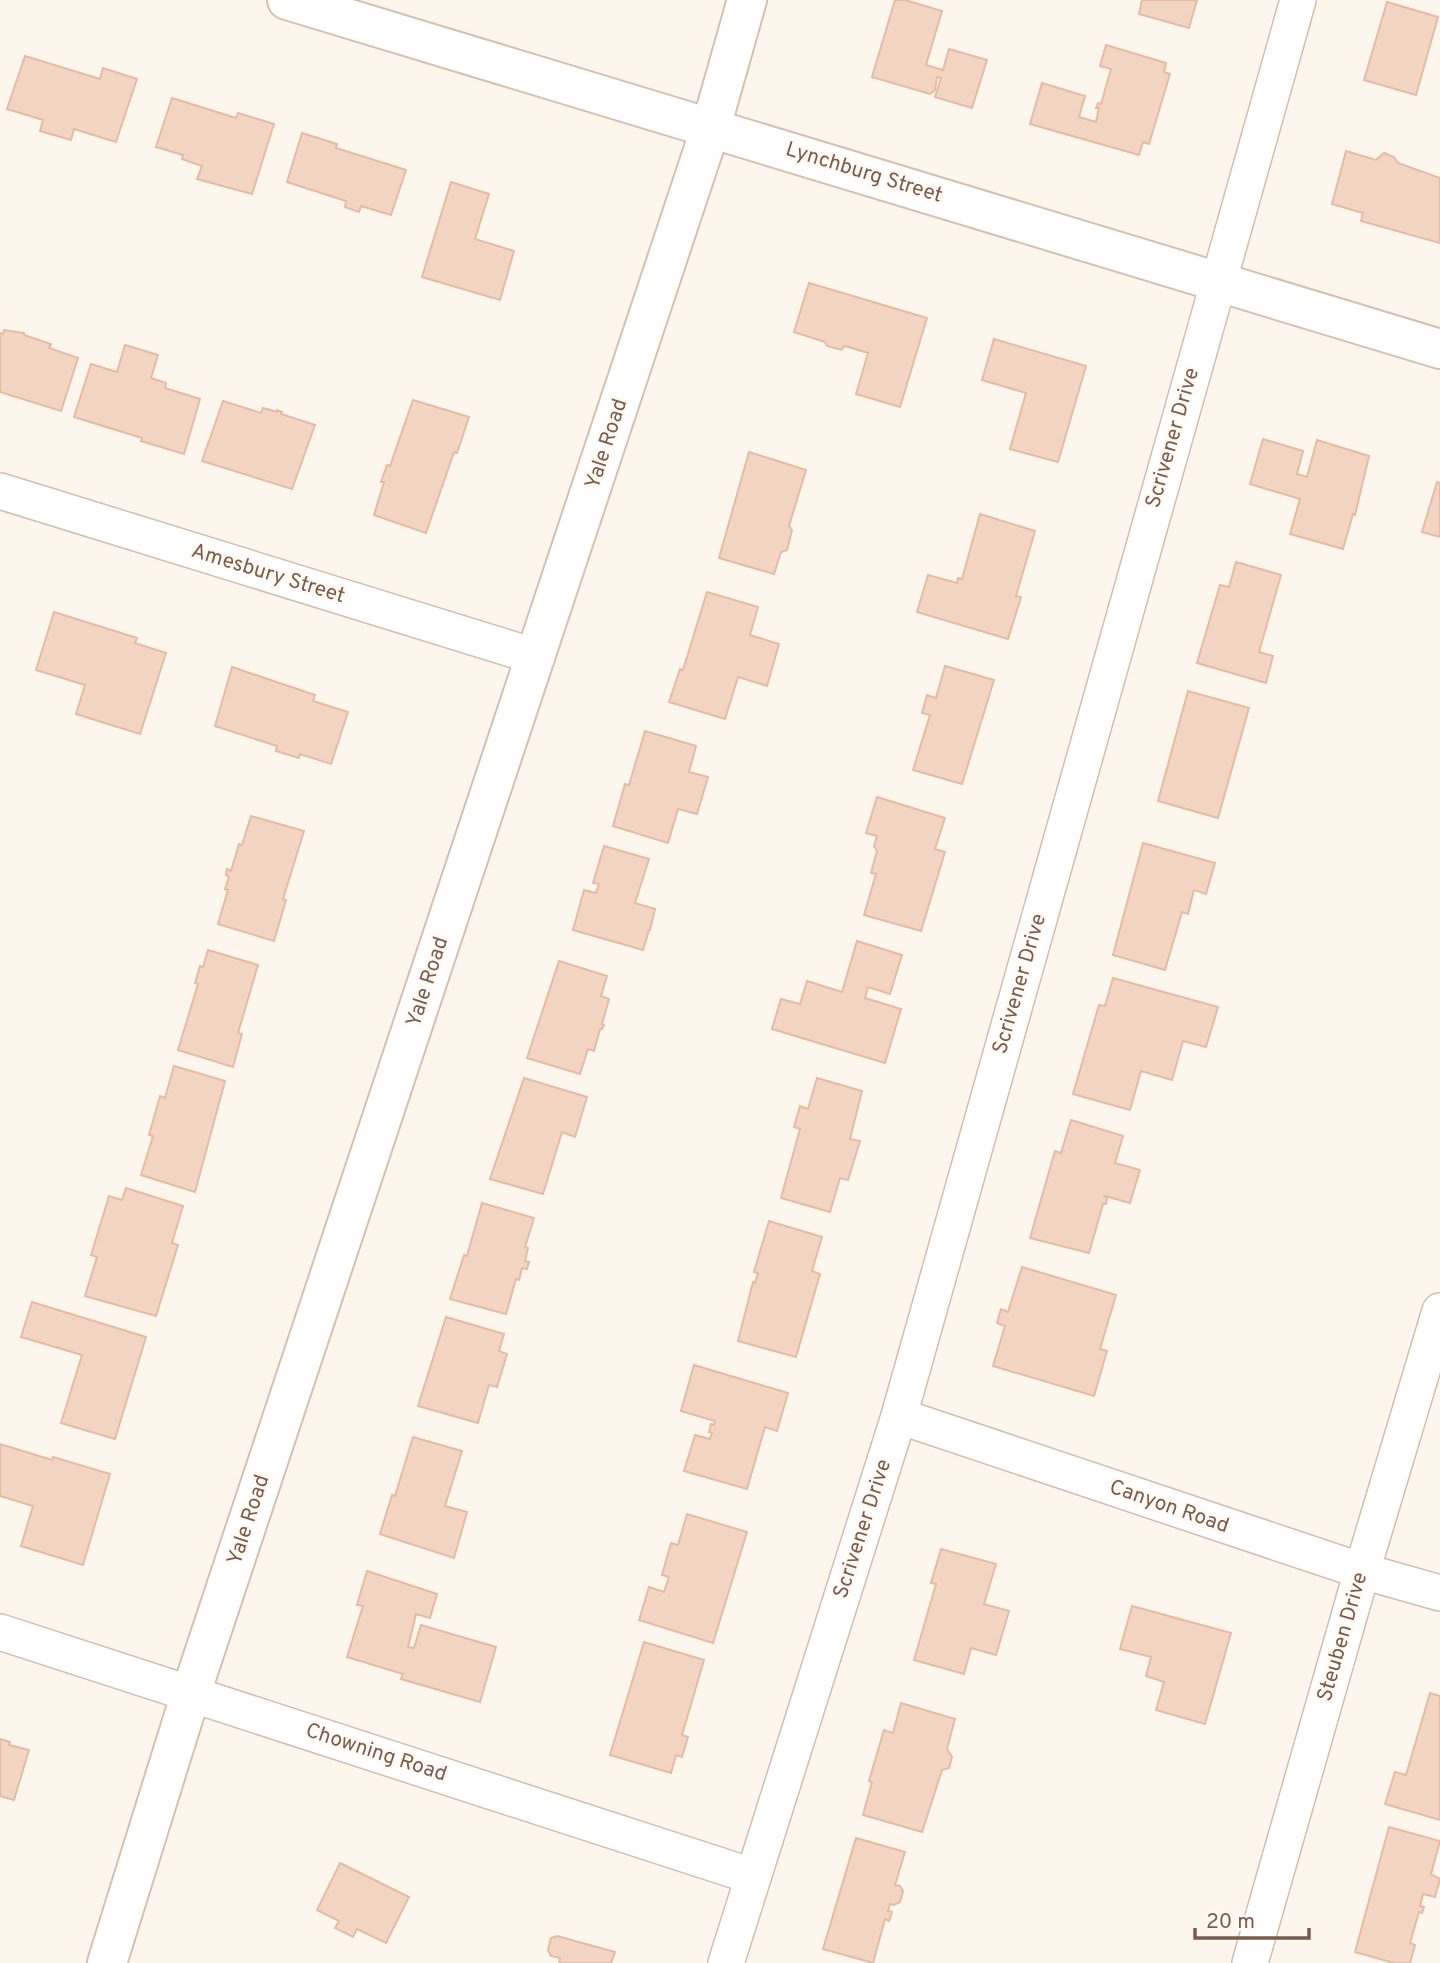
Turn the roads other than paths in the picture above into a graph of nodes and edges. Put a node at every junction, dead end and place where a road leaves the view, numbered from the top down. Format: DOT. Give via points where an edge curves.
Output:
graph roads {
  1 [pos="287,0"];
  2 [pos="747,0"];
  3 [pos="1298,0"];
  4 [pos="711,127"];
  5 [pos="1217,281"];
  6 [pos="1440,349"];
  7 [pos="0,491"];
  8 [pos="537,657"];
  9 [pos="1440,1311"];
  10 [pos="899,1416"];
  11 [pos="1362,1571"];
  12 [pos="1440,1592"];
  13 [pos="0,1632"];
  14 [pos="191,1693"];
  15 [pos="752,1876"];
  16 [pos="107,1963"];
  17 [pos="726,1963"];
  18 [pos="1250,1963"];
  1 -- 4 [label="main road, Lynchburg Street"];
  2 -- 4 [label="main road, Yale Road"];
  3 -- 5 [label="street, Scrivener Drive"];
  4 -- 5 [label="main road, Lynchburg Street"];
  4 -- 8 [label="main road, Yale Road"];
  5 -- 6 [label="main road, Lynchburg Street"];
  5 -- 10 [label="street, Scrivener Drive"];
  7 -- 8 [label="street, Amesbury Street"];
  8 -- 14 [label="main road, Yale Road"];
  9 -- 11 [label="street, Steuben Drive"];
  10 -- 11 [label="street, Canyon Road"];
  10 -- 15 [label="street, Scrivener Drive"];
  11 -- 12 [label="street, Canyon Road"];
  11 -- 18 [label="street, Steuben Drive"];
  13 -- 14 [label="street, Chowning Road"];
  14 -- 15 [label="street, Chowning Road"];
  14 -- 16 [label="main road, Yale Road"];
  15 -- 17 [label="street, Scrivener Drive"];
}
